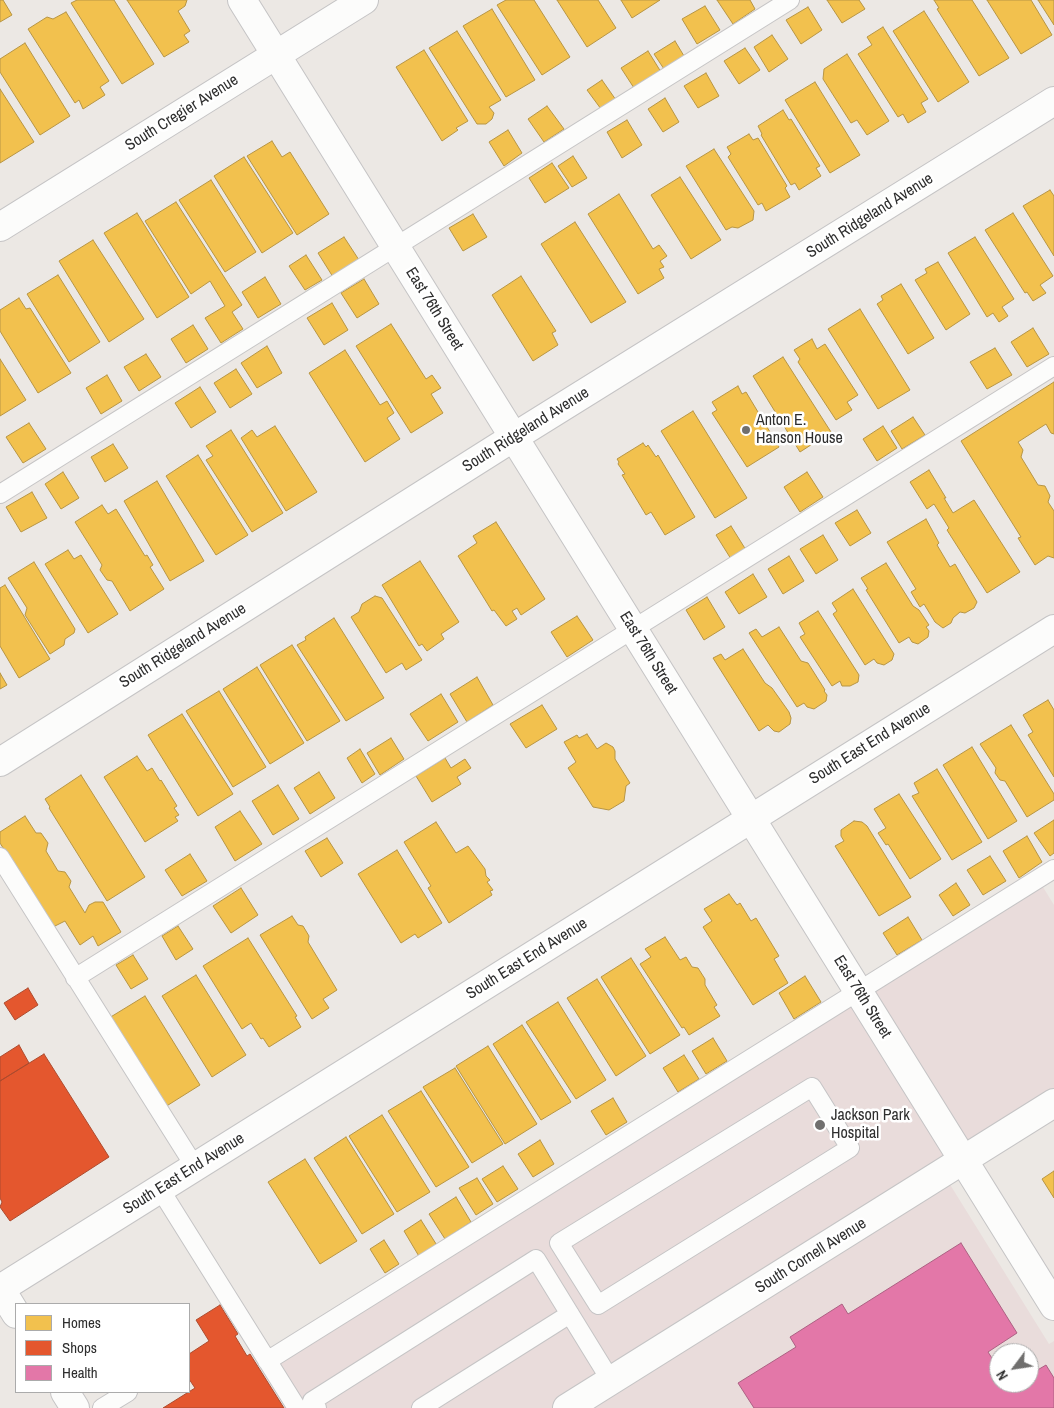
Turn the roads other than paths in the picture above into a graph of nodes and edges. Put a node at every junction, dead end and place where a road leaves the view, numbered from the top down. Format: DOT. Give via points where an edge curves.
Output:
graph roads {
  1 [pos="242,0"];
  2 [pos="364,0"];
  3 [pos="790,0"];
  4 [pos="276,55"];
  5 [pos="1054,101"];
  6 [pos="0,227"];
  7 [pos="396,247"];
  8 [pos="1054,366"];
  9 [pos="514,437"];
  10 [pos="0,494"];
  11 [pos="633,629"];
  12 [pos="1054,629"];
  13 [pos="0,762"];
  14 [pos="751,819"];
  15 [pos="0,857"];
  16 [pos="1054,869"];
  17 [pos="75,978"];
  18 [pos="858,991"];
  19 [pos="1054,1103"];
  20 [pos="963,1160"];
  21 [pos="195,1167"];
  22 [pos="160,1189"];
  23 [pos="581,1278"];
  24 [pos="0,1288"];
  25 [pos="557,1292"];
  26 [pos="1054,1306"];
  27 [pos="15,1312"];
  28 [pos="570,1314"];
  29 [pos="267,1361"];
  30 [pos="611,1381"];
  31 [pos="66,1393"];
  32 [pos="126,1393"];
  33 [pos="75,1408"];
  34 [pos="102,1408"];
  35 [pos="297,1408"];
  36 [pos="317,1408"];
  37 [pos="421,1408"];
  38 [pos="567,1408"];
  1 -- 4 [label="street, East 76th Street"];
  2 -- 4 [label="street, South Cregier Avenue"];
  3 -- 7 [label="lane"];
  4 -- 6 [label="street, South Cregier Avenue"];
  4 -- 7 [label="street, East 76th Street"];
  5 -- 9 [label="street, South Ridgeland Avenue"];
  7 -- 9 [label="street, East 76th Street"];
  7 -- 10 [label="lane"];
  8 -- 11 [label="lane"];
  9 -- 11 [label="street, East 76th Street"];
  9 -- 13 [label="street, South Ridgeland Avenue"];
  11 -- 14 [label="street, East 76th Street"];
  11 -- 17 [label="lane"];
  12 -- 14 [label="street, South East End Avenue"];
  14 -- 18 [label="street, East 76th Street"];
  14 -- 21 [label="street, South East End Avenue"];
  15 -- 17 [label="lane"];
  16 -- 18 [label="lane"];
  17 -- 21 [label="lane"];
  18 -- 20 [label="street, East 76th Street"];
  18 -- 29 [label="lane"];
  19 -- 20 [label="street, South Cornell Avenue"];
  20 -- 26 [label="street, East 76th Street"];
  20 -- 30 [label="street, South Cornell Avenue"];
  21 -- 22 [label="street, South East End Avenue"];
  22 -- 24 [label="street, South East End Avenue"];
  22 -- 29 [label="lane"];
  23 -- 23 [label="lane" via="598,1305 850,1148 812,1087 559,1243"];
  23 -- 25 [label="lane"];
  24 -- 27 [label="street"];
  25 -- 28 [label="lane"];
  25 -- 36 [label="lane" via="536,1259 312,1401"];
  28 -- 30 [label="lane"];
  28 -- 37 [label="lane"];
  29 -- 35 [label="lane"];
  30 -- 38 [label="street, South Cornell Avenue"];
  31 -- 33 [label="street"];
  32 -- 34 [label="lane"];
}
